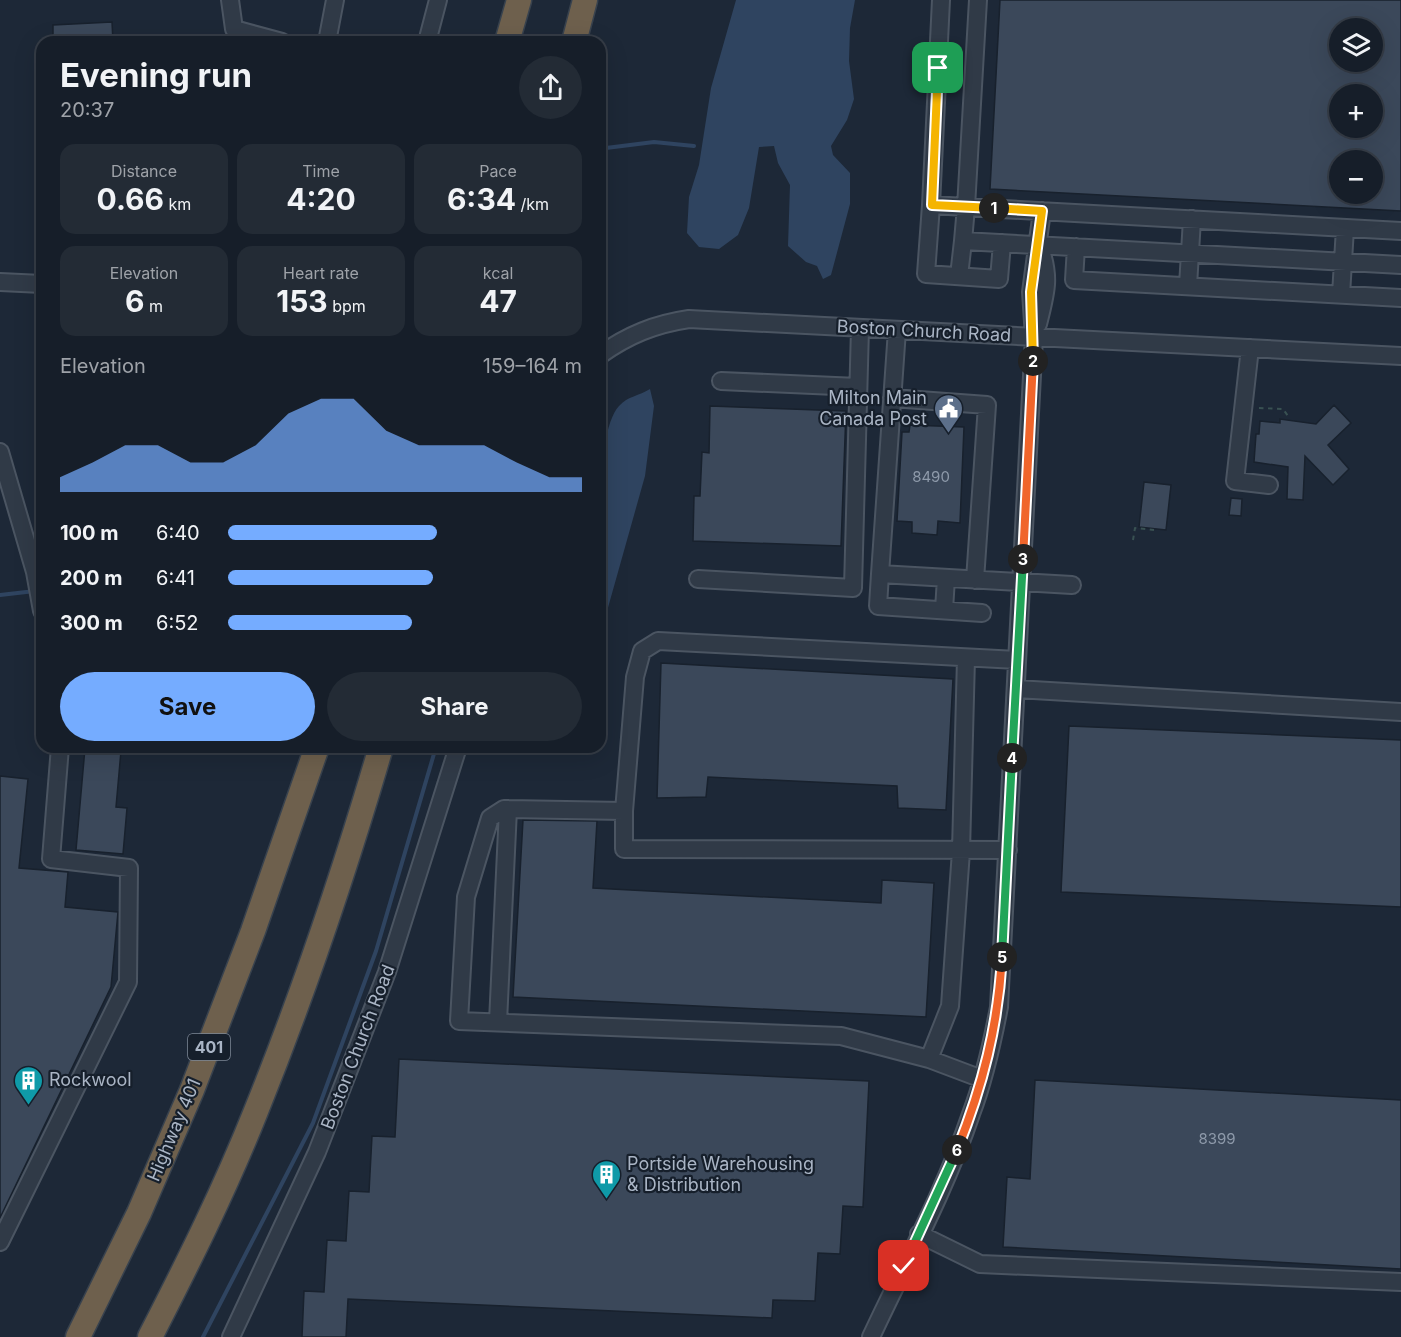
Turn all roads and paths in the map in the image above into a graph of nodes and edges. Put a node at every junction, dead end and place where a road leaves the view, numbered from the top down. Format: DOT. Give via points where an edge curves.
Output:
graph roads {
  1 [pos="230,0"];
  2 [pos="335,0"];
  3 [pos="438,0"];
  4 [pos="519,0"];
  5 [pos="585,0"];
  6 [pos="941,0"];
  7 [pos="978,0"];
  8 [pos="235,36"];
  9 [pos="328,36"];
  10 [pos="429,36"];
  11 [pos="509,36"];
  12 [pos="576,36"];
  13 [pos="932,205"];
  14 [pos="966,207"];
  15 [pos="1042,211"];
  16 [pos="1192,219"];
  17 [pos="1345,228"];
  18 [pos="1401,231"];
  19 [pos="963,241"];
  20 [pos="1002,243"];
  21 [pos="1039,245"];
  22 [pos="1076,247"];
  23 [pos="1190,253"];
  24 [pos="1343,262"];
  25 [pos="1401,265"];
  26 [pos="959,276"];
  27 [pos="0,282"];
  28 [pos="36,284"];
  29 [pos="1188,286"];
  30 [pos="1341,295"];
  31 [pos="1401,298"];
  32 [pos="860,328"];
  33 [pos="897,330"];
  34 [pos="1034,337"];
  35 [pos="1250,348"];
  36 [pos="606,351"];
  37 [pos="1401,356"];
  38 [pos="721,381"];
  39 [pos="858,387"];
  40 [pos="892,398"];
  41 [pos="1244,406"];
  42 [pos="1288,416"];
  43 [pos="0,452"];
  44 [pos="1269,485"];
  45 [pos="1154,530"];
  46 [pos="1133,540"];
  47 [pos="880,574"];
  48 [pos="36,577"];
  49 [pos="946,578"];
  50 [pos="698,579"];
  51 [pos="975,580"];
  52 [pos="1022,583"];
  53 [pos="1072,585"];
  54 [pos="944,610"];
  55 [pos="981,613"];
  56 [pos="966,658"];
  57 [pos="1017,660"];
  58 [pos="1016,689"];
  59 [pos="1401,712"];
  60 [pos="60,753"];
  61 [pos="315,753"];
  62 [pos="379,753"];
  63 [pos="456,753"];
  64 [pos="507,809"];
  65 [pos="624,811"];
  66 [pos="960,850"];
  67 [pos="1008,850"];
  68 [pos="498,1022"];
  69 [pos="929,1059"];
  70 [pos="982,1079"];
  71 [pos="919,1234"];
  72 [pos="0,1242"];
  73 [pos="1401,1282"];
  74 [pos="78,1337"];
  75 [pos="150,1337"];
  76 [pos="231,1337"];
  77 [pos="871,1337"];
  1 -- 8 [label="street"];
  2 -- 9 [label="street"];
  3 -- 10 [label="street"];
  4 -- 11 [label="highway"];
  5 -- 12 [label="highway"];
  6 -- 13 [label="street"];
  7 -- 14 [label="street"];
  13 -- 14 [label="street"];
  13 -- 26 [label="street" via="926,274"];
  14 -- 15 [label="street"];
  14 -- 19 [label="street"];
  15 -- 16 [label="street"];
  15 -- 21 [label="street"];
  16 -- 17 [label="street"];
  16 -- 23 [label="street"];
  17 -- 18 [label="street"];
  17 -- 24 [label="street"];
  19 -- 20 [label="street"];
  19 -- 26 [label="street"];
  20 -- 21 [label="street"];
  20 -- 26 [label="street" via="999,279"];
  21 -- 22 [label="street"];
  21 -- 34 [label="street" via="1047,267 1046,296"];
  22 -- 23 [label="street"];
  22 -- 29 [label="street" via="1074,280"];
  23 -- 24 [label="street"];
  23 -- 29 [label="street"];
  24 -- 25 [label="street"];
  24 -- 30 [label="street"];
  27 -- 28 [label="street"];
  29 -- 30 [label="street"];
  30 -- 31 [label="street"];
  32 -- 33 [label="street, Boston Church Road"];
  32 -- 36 [label="street, Boston Church Road" via="689,319 643,330"];
  32 -- 39 [label="street"];
  33 -- 34 [label="street, Boston Church Road"];
  33 -- 40 [label="street"];
  34 -- 35 [label="street, Boston Church Road"];
  34 -- 52 [label="street"];
  35 -- 37 [label="street, Boston Church Road"];
  35 -- 41 [label="street"];
  38 -- 39 [label="street"];
  39 -- 50 [label="street" via="853,588"];
  40 -- 47 [label="street"];
  40 -- 51 [label="street" via="987,405"];
  41 -- 42 [label="path" via="1283,410"];
  41 -- 44 [label="street" via="1235,481"];
  43 -- 48 [label="street"];
  45 -- 46 [label="path" via="1134,528"];
  47 -- 49 [label="street"];
  47 -- 54 [label="street" via="878,606"];
  49 -- 51 [label="street"];
  49 -- 54 [label="street"];
  51 -- 52 [label="street"];
  52 -- 53 [label="street"];
  52 -- 57 [label="street"];
  54 -- 55 [label="street"];
  56 -- 57 [label="street"];
  56 -- 65 [label="street" via="658,641 642,651 635,677"];
  56 -- 66 [label="street"];
  57 -- 58 [label="street"];
  58 -- 59 [label="street"];
  58 -- 67 [label="street"];
  60 -- 72 [label="street" via="51,859 129,868 128,982"];
  61 -- 74 [label="highway, Highway 401 / 401" via="192,1090 139,1213"];
  62 -- 75 [label="highway" via="315,958 256,1113"];
  63 -- 76 [label="street, Boston Church Road" via="387,972 317,1152"];
  64 -- 65 [label="street"];
  64 -- 68 [label="street"];
  64 -- 68 [label="street" via="490,818 466,897 459,1021"];
  65 -- 66 [label="street" via="624,849"];
  66 -- 67 [label="street"];
  66 -- 69 [label="street" via="950,1006"];
  67 -- 70 [label="street" via="999,1007"];
  68 -- 69 [label="street" via="841,1036"];
  69 -- 70 [label="street"];
  70 -- 71 [label="street" via="948,1172"];
  71 -- 73 [label="street" via="980,1264"];
  71 -- 77 [label="street"];
}
